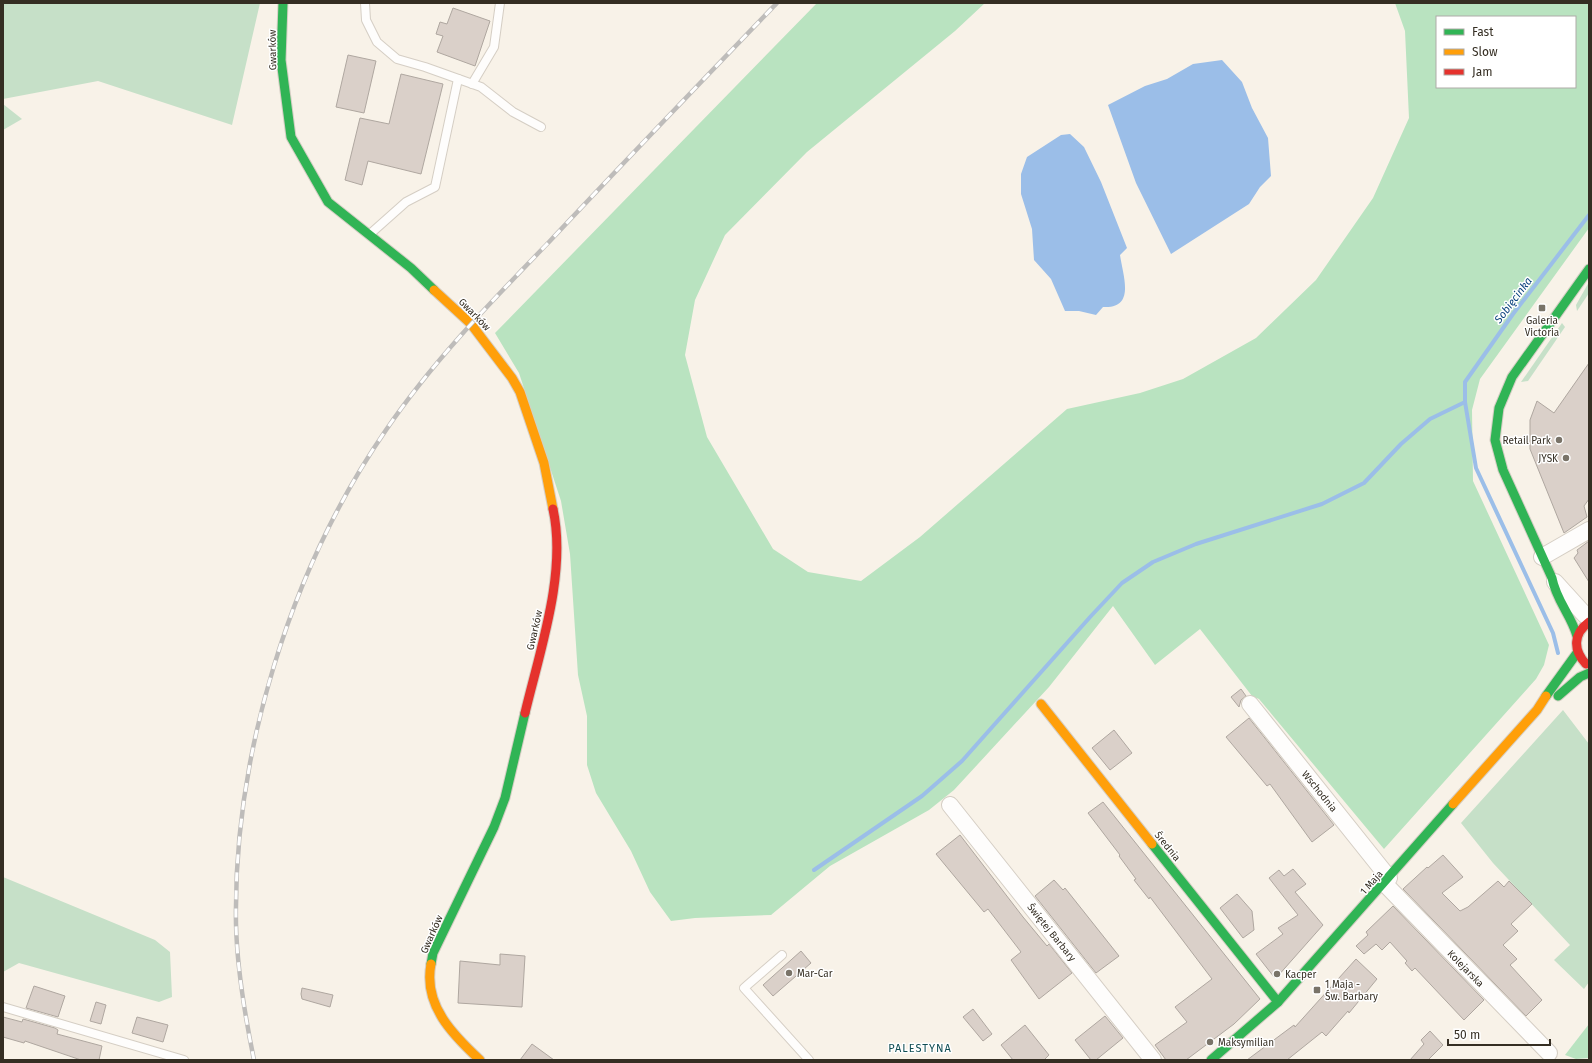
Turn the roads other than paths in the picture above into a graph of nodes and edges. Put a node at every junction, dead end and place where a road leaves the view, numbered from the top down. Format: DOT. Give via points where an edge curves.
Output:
graph roads {
  1 [pos="283,3"];
  2 [pos="365,3"];
  3 [pos="500,3"];
  4 [pos="458,79"];
  5 [pos="472,84"];
  6 [pos="541,127"];
  7 [pos="370,235"];
  8 [pos="1589,269"];
  9 [pos="1589,530"];
  10 [pos="1542,557"];
  11 [pos="1552,578"];
  12 [pos="1589,616"];
  13 [pos="1589,622"];
  14 [pos="1577,636"];
  15 [pos="1577,653"];
  16 [pos="1589,666"];
  17 [pos="1589,673"];
  18 [pos="1041,704"];
  19 [pos="1250,704"];
  20 [pos="1537,710"];
  21 [pos="950,805"];
  22 [pos="1386,881"];
  23 [pos="782,955"];
  24 [pos="1278,1002"];
  25 [pos="3,1007"];
  26 [pos="1549,1053"];
  27 [pos="184,1060"];
  28 [pos="480,1060"];
  29 [pos="809,1060"];
  30 [pos="1153,1060"];
  31 [pos="1211,1060"];
  1 -- 7 [label="street, Gwarków" via="281,60 291,137 328,202"];
  2 -- 4 [label="lane" via="366,20 377,42 397,59"];
  3 -- 5 [label="lane" via="494,47"];
  4 -- 5 [label="lane"];
  4 -- 7 [label="lane" via="434,187 406,202"];
  5 -- 6 [label="lane" via="481,87 513,112"];
  7 -- 28 [label="street, Gwarków" via="411,268 477,330 512,378 529,415 544,463 555,516 557,562 553,593 505,798 494,827 433,953 429,968 430,992 439,1013 458,1038"];
  8 -- 10 [label="street" via="1512,377 1500,408 1496,440 1503,470"];
  9 -- 10 [label="street"];
  10 -- 11 [label="street"];
  11 -- 12 [label="street" via="1585,615"];
  11 -- 14 [label="street" via="1557,597 1568,613"];
  13 -- 14 [label="street"];
  14 -- 15 [label="street"];
  15 -- 16 [label="street"];
  15 -- 20 [label="street, 1 Maja"];
  17 -- 20 [label="street, 1 Maja"];
  18 -- 24 [label="street, Średnia"];
  19 -- 22 [label="street, Wschodnia"];
  20 -- 22 [label="street, 1 Maja"];
  21 -- 30 [label="street, Świętej Barbary"];
  22 -- 24 [label="street, 1 Maja"];
  22 -- 26 [label="street, Kolejarska"];
  23 -- 29 [label="lane" via="744,988"];
  24 -- 31 [label="street, 1 Maja"];
  25 -- 27 [label="lane"];
}
